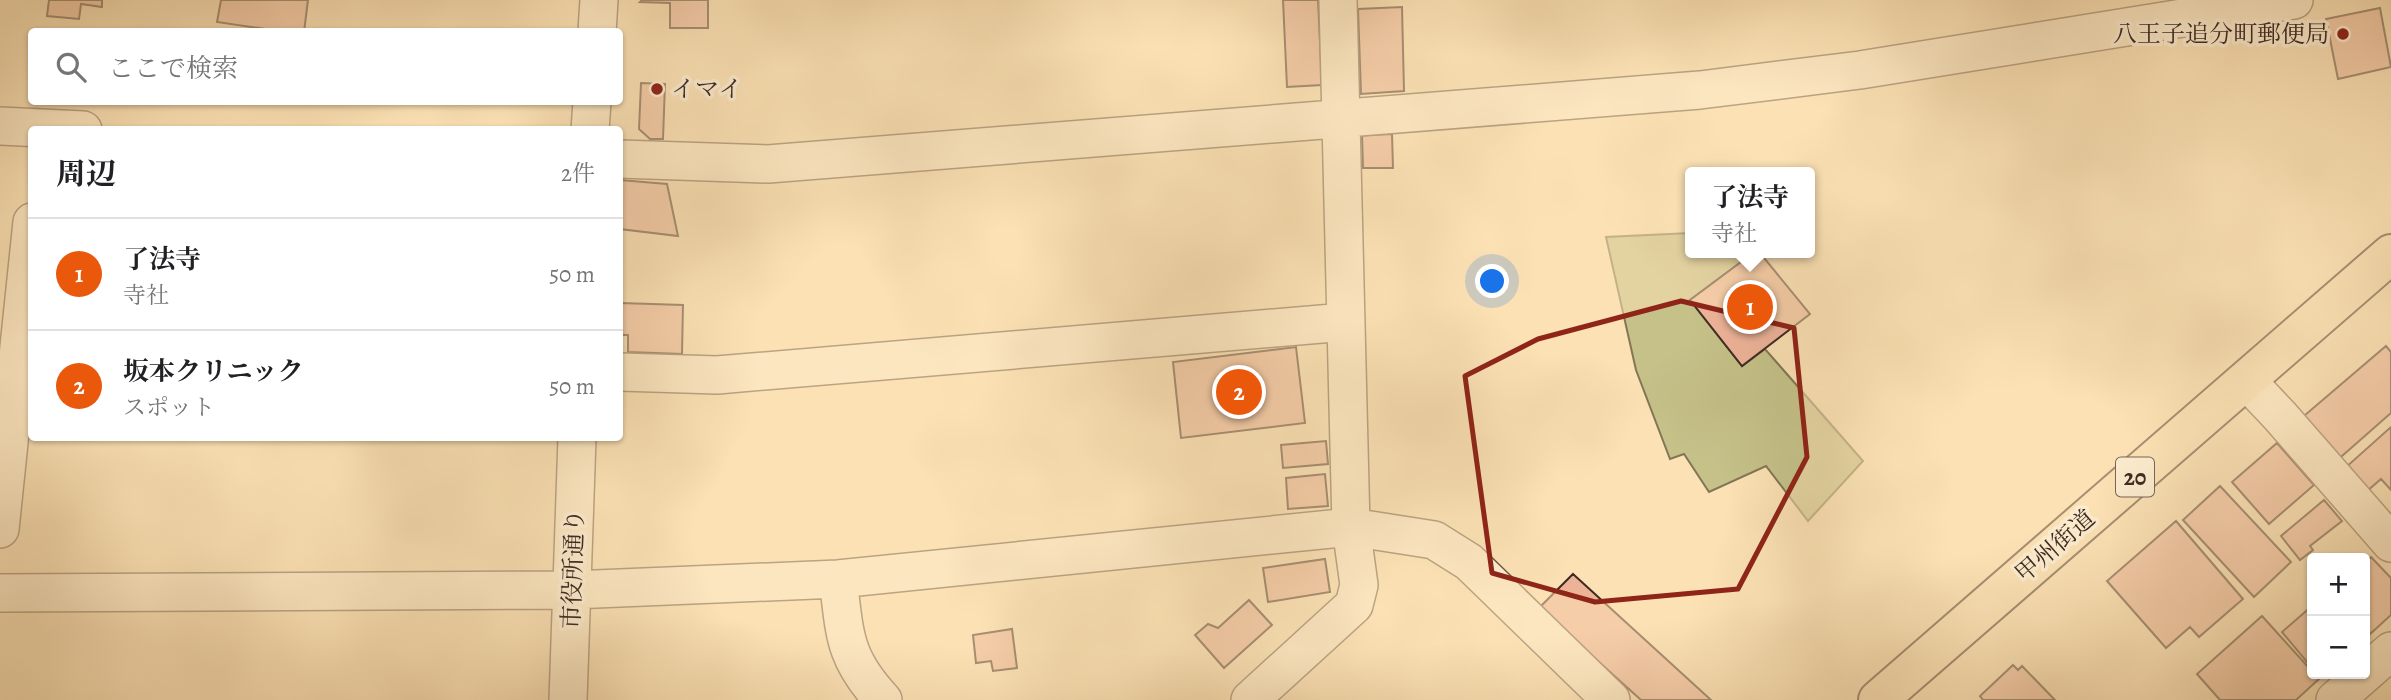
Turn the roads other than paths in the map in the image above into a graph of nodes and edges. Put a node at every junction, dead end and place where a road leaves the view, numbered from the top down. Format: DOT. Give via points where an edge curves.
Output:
graph roads {
  1 [pos="599,0"];
  2 [pos="1338,0"];
  3 [pos="2294,0"];
  4 [pos="597,28"];
  5 [pos="592,105"];
  6 [pos="1342,118"];
  7 [pos="0,126"];
  8 [pos="590,126"];
  9 [pos="28,128"];
  10 [pos="623,159"];
  11 [pos="2391,254"];
  12 [pos="28,259"];
  13 [pos="1345,322"];
  14 [pos="623,372"];
  15 [pos="15,378"];
  16 [pos="2246,380"];
  17 [pos="577,441"];
  18 [pos="1351,527"];
  19 [pos="0,530"];
  20 [pos="2391,543"];
  21 [pos="838,579"];
  22 [pos="572,590"];
  23 [pos="0,593"];
  24 [pos="2391,651"];
  25 [pos="568,700"];
  26 [pos="883,700"];
  27 [pos="1250,700"];
  28 [pos="1611,700"];
  29 [pos="1878,700"];
  30 [pos="2335,700"];
  1 -- 4 [label="street"];
  2 -- 6 [label="street"];
  3 -- 6 [label="street" via="1713,89"];
  5 -- 8 [label="street"];
  6 -- 10 [label="street" via="768,163"];
  6 -- 13 [label="street"];
  7 -- 9 [label="street"];
  11 -- 16 [label="highway, 甲州街道 / 20"];
  12 -- 15 [label="street"];
  13 -- 14 [label="street" via="718,375"];
  13 -- 18 [label="street"];
  15 -- 19 [label="street"];
  16 -- 20 [label="street"];
  16 -- 29 [label="highway, 甲州街道 / 20"];
  17 -- 22 [label="street, 市役所通り"];
  18 -- 21 [label="street"];
  18 -- 27 [label="street" via="1359,584 1354,605"];
  18 -- 28 [label="street" via="1434,540 1469,562"];
  21 -- 22 [label="street"];
  21 -- 26 [label="street" via="852,660"];
  22 -- 23 [label="street"];
  22 -- 25 [label="street, 市役所通り"];
  24 -- 30 [label="street"];
}
